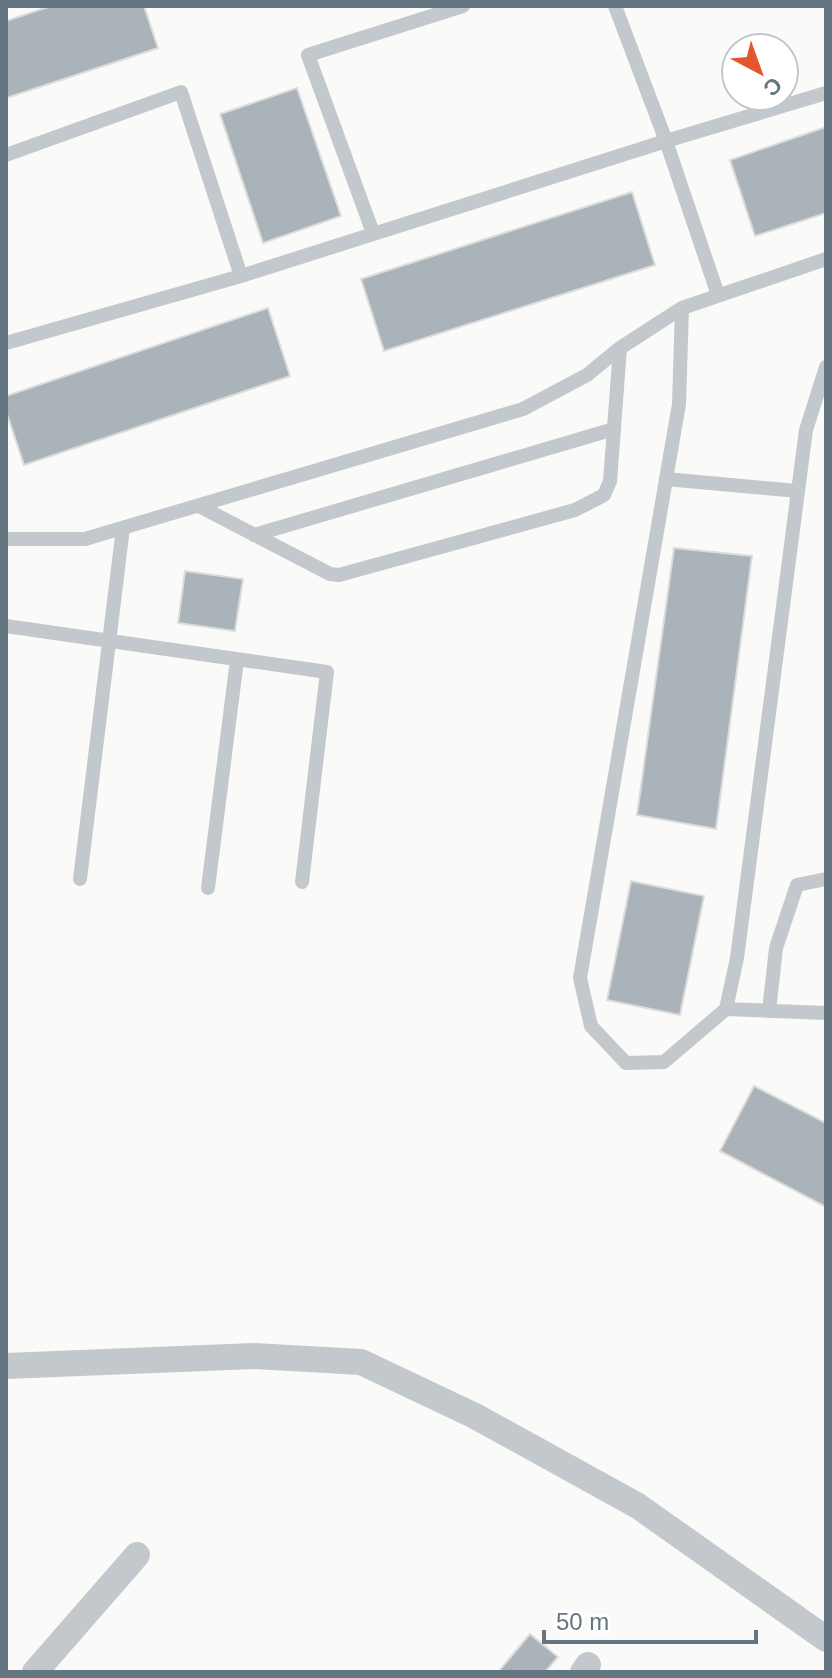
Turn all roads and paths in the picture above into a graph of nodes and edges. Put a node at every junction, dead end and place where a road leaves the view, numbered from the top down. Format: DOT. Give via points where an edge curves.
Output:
graph roads {
  1 [pos="463,6"];
  2 [pos="615,6"];
  3 [pos="826,93"];
  4 [pos="666,141"];
  5 [pos="6,155"];
  6 [pos="373,233"];
  7 [pos="826,259"];
  8 [pos="241,276"];
  9 [pos="718,295"];
  10 [pos="682,308"];
  11 [pos="6,343"];
  12 [pos="620,348"];
  13 [pos="826,367"];
  14 [pos="614,429"];
  15 [pos="666,479"];
  16 [pos="798,491"];
  17 [pos="199,506"];
  18 [pos="123,528"];
  19 [pos="254,535"];
  20 [pos="6,539"];
  21 [pos="6,626"];
  22 [pos="109,642"];
  23 [pos="237,660"];
  24 [pos="80,879"];
  25 [pos="826,879"];
  26 [pos="302,882"];
  27 [pos="208,888"];
  28 [pos="726,1009"];
  29 [pos="769,1011"];
  30 [pos="826,1013"];
  31 [pos="6,1366"];
  32 [pos="137,1555"];
  33 [pos="826,1639"];
  34 [pos="35,1672"];
  1 -- 6 [label="lane" via="308,55"];
  2 -- 4 [label="lane"];
  3 -- 4 [label="lane"];
  4 -- 6 [label="lane"];
  4 -- 9 [label="lane"];
  5 -- 8 [label="lane" via="181,92"];
  6 -- 8 [label="lane"];
  7 -- 9 [label="lane"];
  8 -- 11 [label="lane"];
  9 -- 10 [label="lane"];
  10 -- 12 [label="lane"];
  10 -- 15 [label="lane" via="679,404"];
  12 -- 14 [label="lane"];
  12 -- 17 [label="lane" via="587,375 523,409"];
  13 -- 16 [label="lane" via="806,430"];
  14 -- 19 [label="lane"];
  14 -- 19 [label="lane" via="604,495 575,510 339,575"];
  15 -- 16 [label="lane"];
  15 -- 28 [label="lane" via="580,978 591,1026 626,1063 664,1062"];
  16 -- 28 [label="lane"];
  17 -- 18 [label="lane"];
  17 -- 19 [label="lane"];
  18 -- 20 [label="lane" via="85,539"];
  18 -- 22 [label="lane"];
  21 -- 22 [label="lane"];
  22 -- 23 [label="lane"];
  22 -- 24 [label="lane"];
  23 -- 26 [label="lane" via="327,672"];
  23 -- 27 [label="lane"];
  25 -- 29 [label="lane" via="797,885 776,948"];
  28 -- 29 [label="lane"];
  29 -- 30 [label="lane"];
  31 -- 33 [label="street" via="254,1356 361,1362 475,1416 638,1506"];
  32 -- 34 [label="street"];
}
